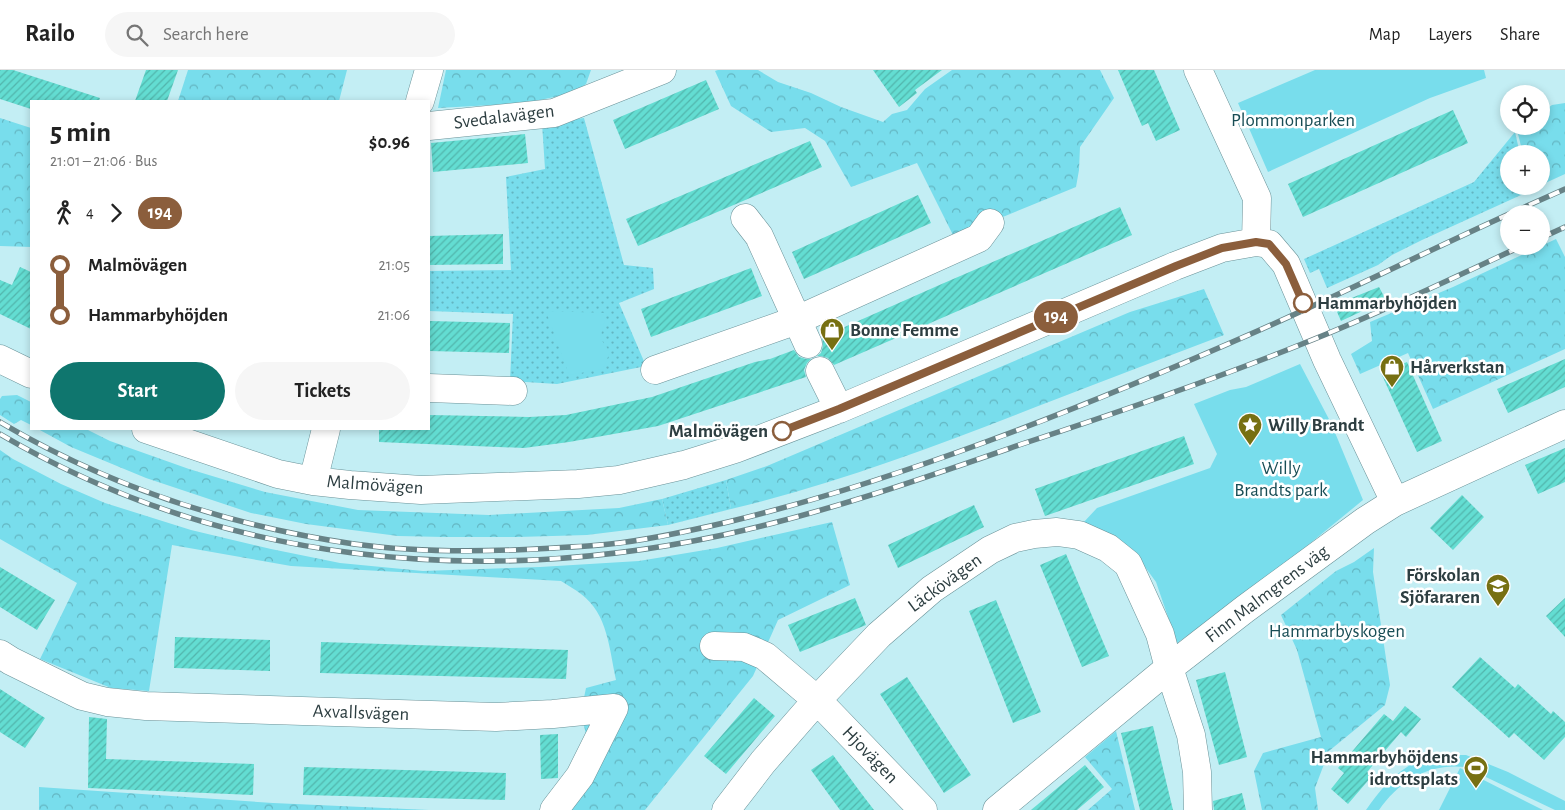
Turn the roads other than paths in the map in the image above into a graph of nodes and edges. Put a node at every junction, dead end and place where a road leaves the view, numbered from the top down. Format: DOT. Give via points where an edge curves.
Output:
graph roads {
  1 [pos="429,70"];
  2 [pos="662,70"];
  3 [pos="1198,70"];
  4 [pos="420,100"];
  5 [pos="430,126"];
  6 [pos="745,218"];
  7 [pos="990,223"];
  8 [pos="1256,242"];
  9 [pos="802,332"];
  10 [pos="0,359"];
  11 [pos="655,370"];
  12 [pos="820,371"];
  13 [pos="30,374"];
  14 [pos="430,388"];
  15 [pos="513,391"];
  16 [pos="839,409"];
  17 [pos="1565,424"];
  18 [pos="149,430"];
  19 [pos="326,430"];
  20 [pos="314,481"];
  21 [pos="1395,502"];
  22 [pos="714,646"];
  23 [pos="0,654"];
  24 [pos="1169,668"];
  25 [pos="817,700"];
  26 [pos="554,810"];
  27 [pos="726,810"];
  28 [pos="923,810"];
  29 [pos="998,810"];
  30 [pos="1198,810"];
  1 -- 4 [label="street"];
  2 -- 5 [label="street, Svedalavägen" via="554,113"];
  3 -- 8 [label="street" via="1257,198"];
  6 -- 9 [label="street" via="759,236"];
  7 -- 9 [label="street" via="979,238"];
  8 -- 16 [label="street, Malmövägen" via="1222,248 1176,266"];
  8 -- 21 [label="street" via="1269,244 1286,264 1327,360"];
  9 -- 11 [label="street"];
  10 -- 13 [label="street"];
  12 -- 16 [label="street"];
  14 -- 15 [label="street"];
  16 -- 20 [label="street, Malmövägen" via="735,450 620,480 421,490"];
  17 -- 21 [label="street, Finn Malmgrens väg"];
  18 -- 20 [label="street, Malmövägen" via="278,474"];
  19 -- 20 [label="street"];
  21 -- 24 [label="street, Finn Malmgrens väg" via="1244,609"];
  22 -- 25 [label="street" via="744,647 765,656"];
  23 -- 26 [label="street, Axvallsvägen" via="82,696 146,706 496,717 614,708 580,776"];
  24 -- 25 [label="street, Läckövägen" via="1160,634 1128,564 1108,548 1079,535 1057,532 1034,534 1015,538 990,550 934,587 878,634"];
  24 -- 29 [label="street, Finn Malmgrens väg"];
  24 -- 30 [label="street, Läckövägen" via="1191,735 1197,772"];
  25 -- 27 [label="street, Läckövägen"];
  25 -- 28 [label="street, Hjovägen"];
}
